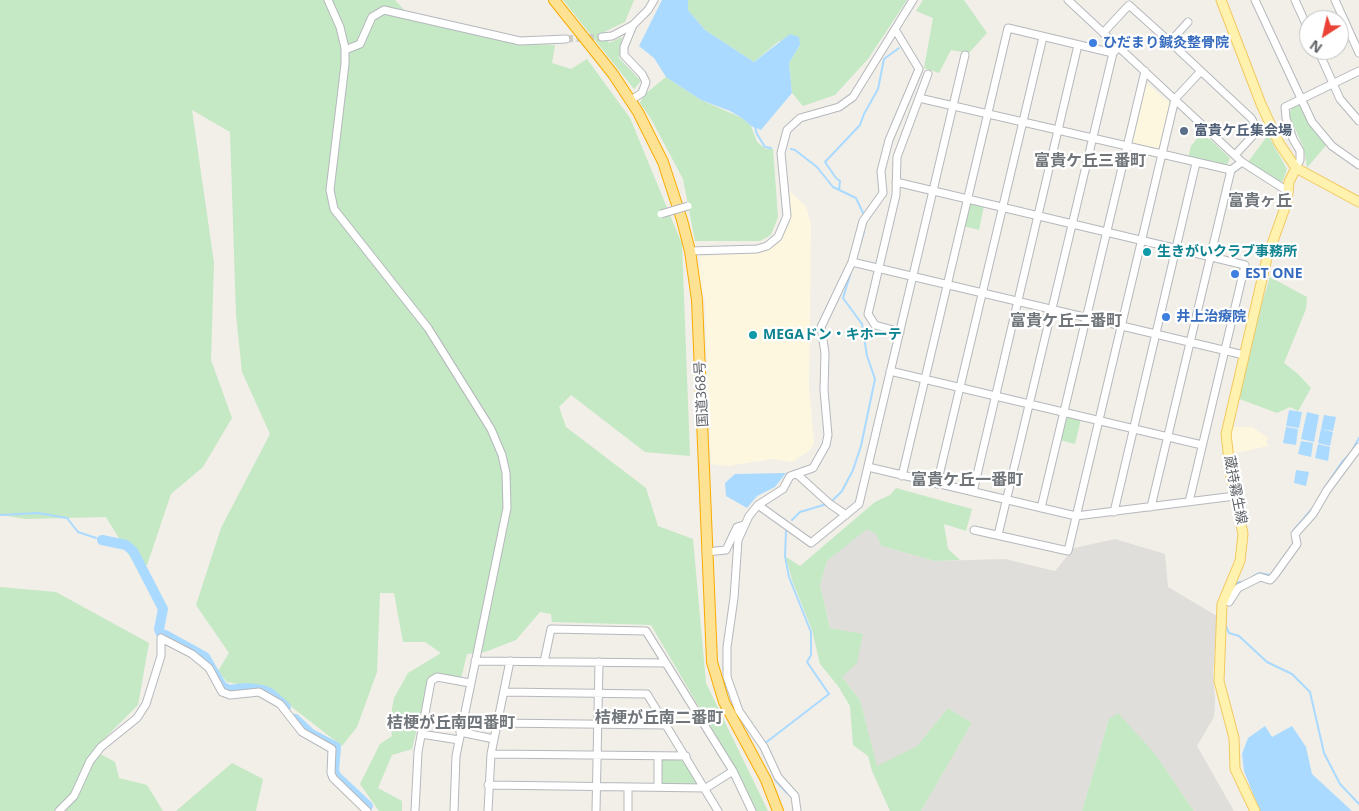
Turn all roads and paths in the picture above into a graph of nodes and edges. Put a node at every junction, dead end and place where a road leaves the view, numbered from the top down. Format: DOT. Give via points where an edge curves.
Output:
graph roads {
  1 [pos="328,0"];
  2 [pos="554,0"];
  3 [pos="654,0"];
  4 [pos="913,0"];
  5 [pos="1068,0"];
  6 [pos="1221,0"];
  7 [pos="1255,0"];
  8 [pos="1335,0"];
  9 [pos="1188,22"];
  10 [pos="633,25"];
  11 [pos="896,31"];
  12 [pos="1103,33"];
  13 [pos="602,37"];
  14 [pos="1043,37"];
  15 [pos="566,39"];
  16 [pos="1170,42"];
  17 [pos="1078,45"];
  18 [pos="1119,47"];
  19 [pos="345,50"];
  20 [pos="1113,53"];
  21 [pos="1359,53"];
  22 [pos="965,55"];
  23 [pos="1323,60"];
  24 [pos="1144,71"];
  25 [pos="1201,71"];
  26 [pos="1359,71"];
  27 [pos="928,74"];
  28 [pos="1333,83"];
  29 [pos="919,98"];
  30 [pos="1300,98"];
  31 [pos="1175,99"];
  32 [pos="631,100"];
  33 [pos="954,106"];
  34 [pos="988,114"];
  35 [pos="1359,121"];
  36 [pos="1022,122"];
  37 [pos="1058,130"];
  38 [pos="1092,139"];
  39 [pos="1127,146"];
  40 [pos="1162,155"];
  41 [pos="1235,155"];
  42 [pos="1242,162"];
  43 [pos="1196,163"];
  44 [pos="1359,165"];
  45 [pos="1296,168"];
  46 [pos="1231,170"];
  47 [pos="896,182"];
  48 [pos="933,191"];
  49 [pos="1289,192"];
  50 [pos="967,199"];
  51 [pos="1359,202"];
  52 [pos="688,206"];
  53 [pos="1002,208"];
  54 [pos="661,214"];
  55 [pos="1038,216"];
  56 [pos="1072,224"];
  57 [pos="1106,232"];
  58 [pos="1141,240"];
  59 [pos="1176,249"];
  60 [pos="690,251"];
  61 [pos="1211,257"];
  62 [pos="855,263"];
  63 [pos="878,268"];
  64 [pos="913,276"];
  65 [pos="947,284"];
  66 [pos="982,292"];
  67 [pos="1017,301"];
  68 [pos="1052,309"];
  69 [pos="1086,318"];
  70 [pos="1121,325"];
  71 [pos="900,332"];
  72 [pos="1156,334"];
  73 [pos="1190,342"];
  74 [pos="1225,350"];
  75 [pos="1244,355"];
  76 [pos="890,371"];
  77 [pos="925,380"];
  78 [pos="960,388"];
  79 [pos="995,396"];
  80 [pos="1029,404"];
  81 [pos="1064,412"];
  82 [pos="1099,421"];
  83 [pos="1133,429"];
  84 [pos="1168,437"];
  85 [pos="1202,445"];
  86 [pos="1359,447"];
  87 [pos="868,467"];
  88 [pos="798,474"];
  89 [pos="902,476"];
  90 [pos="937,484"];
  91 [pos="972,492"];
  92 [pos="1235,496"];
  93 [pos="1006,500"];
  94 [pos="1189,502"];
  95 [pos="758,505"];
  96 [pos="1152,507"];
  97 [pos="1041,508"];
  98 [pos="1114,512"];
  99 [pos="846,515"];
  100 [pos="1076,516"];
  101 [pos="744,525"];
  102 [pos="974,530"];
  103 [pos="998,536"];
  104 [pos="706,552"];
  105 [pos="1229,602"];
  106 [pos="475,661"];
  107 [pos="510,661"];
  108 [pos="544,662"];
  109 [pos="599,662"];
  110 [pos="666,663"];
  111 [pos="470,684"];
  112 [pos="504,692"];
  113 [pos="598,693"];
  114 [pos="497,723"];
  115 [pos="598,724"];
  116 [pos="667,725"];
  117 [pos="460,732"];
  118 [pos="421,734"];
  119 [pos="494,738"];
  120 [pos="458,740"];
  121 [pos="491,754"];
  122 [pos="597,756"];
  123 [pos="658,756"];
  124 [pos="686,756"];
  125 [pos="732,771"];
  126 [pos="488,785"];
  127 [pos="597,786"];
  128 [pos="628,787"];
  129 [pos="658,788"];
  130 [pos="706,788"];
  131 [pos="59,811"];
  132 [pos="367,811"];
  133 [pos="415,811"];
  134 [pos="454,811"];
  135 [pos="488,811"];
  136 [pos="596,811"];
  137 [pos="628,811"];
  138 [pos="718,811"];
  139 [pos="752,811"];
  140 [pos="778,811"];
  141 [pos="796,811"];
  142 [pos="1255,811"];
  1 -- 19 [label="street" via="340,27"];
  2 -- 32 [label="highway, 国道368号"];
  3 -- 10 [label="street"];
  4 -- 11 [label="street"];
  5 -- 12 [label="street"];
  6 -- 45 [label="main road" via="1265,112 1279,143"];
  7 -- 30 [label="street"];
  8 -- 21 [label="street"];
  9 -- 16 [label="street"];
  10 -- 13 [label="street" via="612,36"];
  10 -- 32 [label="street" via="624,47 624,56 646,82 642,93"];
  11 -- 60 [label="street" via="854,97 839,107 800,118 787,130 781,153 787,216 778,237 758,249"];
  11 -- 62 [label="street" via="919,69 886,148 882,171 884,194 865,218"];
  12 -- 16 [label="street" via="1129,5"];
  12 -- 18 [label="street"];
  14 -- 17 [label="street"];
  14 -- 34 [label="street" via="1008,28"];
  14 -- 36 [label="street"];
  15 -- 19 [label="street" via="520,42 384,10 372,17 360,44"];
  16 -- 25 [label="street"];
  17 -- 20 [label="street"];
  17 -- 37 [label="street"];
  18 -- 20 [label="street"];
  18 -- 24 [label="street"];
  19 -- 106 [label="street" via="330,190 334,209 428,328 491,429 504,463 507,508"];
  20 -- 38 [label="street"];
  22 -- 33 [label="street"];
  23 -- 28 [label="street"];
  24 -- 31 [label="street"];
  24 -- 39 [label="street"];
  25 -- 31 [label="street"];
  25 -- 41 [label="street" via="1251,118 1258,130"];
  26 -- 28 [label="street"];
  27 -- 29 [label="street"];
  28 -- 30 [label="street"];
  28 -- 35 [label="street" via="1344,105"];
  29 -- 33 [label="street"];
  29 -- 47 [label="street" via="897,158"];
  30 -- 44 [label="street" via="1323,136 1341,154"];
  30 -- 45 [label="street" via="1284,110 1300,151"];
  31 -- 40 [label="street"];
  31 -- 41 [label="street"];
  32 -- 60 [label="highway, 国道368号" via="654,142 671,184"];
  33 -- 34 [label="street"];
  33 -- 48 [label="street"];
  34 -- 36 [label="street"];
  34 -- 50 [label="street"];
  36 -- 37 [label="street"];
  36 -- 53 [label="street"];
  37 -- 38 [label="street"];
  37 -- 55 [label="street"];
  38 -- 39 [label="street"];
  38 -- 56 [label="street"];
  39 -- 40 [label="street"];
  39 -- 57 [label="street"];
  40 -- 43 [label="street"];
  40 -- 58 [label="street"];
  41 -- 42 [label="street"];
  42 -- 46 [label="street"];
  42 -- 49 [label="street"];
  43 -- 46 [label="street"];
  43 -- 59 [label="street"];
  45 -- 49 [label="main road, 蔵持霧生線"];
  45 -- 51 [label="main road"];
  46 -- 61 [label="street"];
  47 -- 48 [label="street"];
  47 -- 63 [label="street" via="896,195"];
  48 -- 50 [label="street"];
  48 -- 64 [label="street"];
  49 -- 75 [label="main road, 蔵持霧生線" via="1267,258"];
  50 -- 53 [label="street"];
  50 -- 65 [label="street"];
  52 -- 54 [label="street, bridge"];
  53 -- 55 [label="street"];
  53 -- 66 [label="street"];
  55 -- 56 [label="street"];
  55 -- 67 [label="street"];
  56 -- 57 [label="street"];
  56 -- 68 [label="street"];
  57 -- 58 [label="street"];
  57 -- 69 [label="street"];
  58 -- 59 [label="street"];
  58 -- 70 [label="street"];
  59 -- 61 [label="street"];
  59 -- 72 [label="street"];
  60 -- 104 [label="highway, 国道368号" via="697,300"];
  61 -- 73 [label="street"];
  61 -- 74 [label="street" via="1245,265"];
  62 -- 63 [label="street"];
  62 -- 88 [label="street" via="820,330 825,352 827,440 813,468"];
  63 -- 64 [label="street"];
  63 -- 71 [label="street" via="868,314 874,326"];
  64 -- 65 [label="street"];
  64 -- 71 [label="street"];
  65 -- 66 [label="street"];
  65 -- 77 [label="street"];
  66 -- 67 [label="street"];
  66 -- 78 [label="street"];
  67 -- 68 [label="street"];
  67 -- 79 [label="street"];
  68 -- 69 [label="street"];
  68 -- 80 [label="street"];
  69 -- 70 [label="street"];
  69 -- 81 [label="street"];
  70 -- 72 [label="street"];
  70 -- 82 [label="street"];
  71 -- 76 [label="street"];
  72 -- 73 [label="street"];
  72 -- 83 [label="street"];
  73 -- 74 [label="street"];
  73 -- 84 [label="street"];
  74 -- 75 [label="street"];
  74 -- 85 [label="street"];
  75 -- 92 [label="main road, 蔵持霧生線" via="1226,434"];
  76 -- 77 [label="street"];
  76 -- 87 [label="street"];
  77 -- 78 [label="street"];
  77 -- 89 [label="street"];
  78 -- 79 [label="street"];
  78 -- 90 [label="street"];
  79 -- 80 [label="street"];
  79 -- 91 [label="street"];
  80 -- 81 [label="street"];
  80 -- 93 [label="street"];
  81 -- 82 [label="street"];
  81 -- 97 [label="street"];
  82 -- 83 [label="street"];
  82 -- 100 [label="street"];
  83 -- 84 [label="street"];
  83 -- 98 [label="street"];
  84 -- 85 [label="street"];
  84 -- 96 [label="street"];
  85 -- 94 [label="street"];
  86 -- 105 [label="street" via="1296,534 1297,544 1274,576 1270,580 1260,577 1238,588"];
  87 -- 89 [label="street"];
  87 -- 99 [label="street" via="859,504"];
  88 -- 95 [label="street" via="790,476 784,489"];
  88 -- 99 [label="street"];
  89 -- 90 [label="street"];
  90 -- 91 [label="street"];
  91 -- 93 [label="street"];
  92 -- 94 [label="street"];
  92 -- 142 [label="main road, 蔵持霧生線" via="1243,527 1242,552 1222,604 1219,681 1234,738 1235,769"];
  93 -- 97 [label="street"];
  93 -- 103 [label="street"];
  94 -- 96 [label="street"];
  95 -- 99 [label="street" via="811,543"];
  95 -- 101 [label="street"];
  96 -- 98 [label="street"];
  97 -- 100 [label="street"];
  98 -- 100 [label="street"];
  100 -- 103 [label="street" via="1068,551"];
  101 -- 104 [label="street" via="737,527 726,550"];
  101 -- 141 [label="street" via="738,540 726,672 739,711 762,745 778,777 795,796"];
  102 -- 103 [label="street"];
  104 -- 140 [label="highway, 国道368号" via="711,647 718,688 766,780"];
  106 -- 107 [label="street"];
  106 -- 111 [label="street"];
  107 -- 108 [label="street"];
  107 -- 112 [label="street"];
  108 -- 109 [label="street"];
  108 -- 110 [label="street" via="551,629 560,629 646,631"];
  109 -- 110 [label="street"];
  109 -- 113 [label="street"];
  110 -- 125 [label="street"];
  111 -- 117 [label="street"];
  111 -- 118 [label="street" via="437,677 432,681"];
  112 -- 113 [label="street"];
  112 -- 114 [label="street"];
  113 -- 115 [label="street"];
  113 -- 116 [label="street" via="647,694"];
  114 -- 115 [label="street"];
  114 -- 119 [label="street"];
  115 -- 116 [label="street"];
  115 -- 122 [label="street"];
  116 -- 124 [label="street"];
  117 -- 119 [label="street"];
  117 -- 120 [label="street"];
  118 -- 120 [label="street"];
  118 -- 133 [label="street"];
  119 -- 121 [label="street"];
  120 -- 134 [label="street"];
  121 -- 122 [label="street"];
  121 -- 126 [label="street"];
  122 -- 123 [label="street"];
  122 -- 127 [label="street"];
  123 -- 124 [label="street"];
  123 -- 129 [label="street"];
  124 -- 130 [label="street"];
  125 -- 130 [label="street"];
  125 -- 139 [label="street"];
  126 -- 127 [label="street"];
  126 -- 135 [label="street"];
  127 -- 128 [label="street"];
  127 -- 136 [label="street"];
  128 -- 129 [label="street"];
  128 -- 137 [label="street"];
  129 -- 130 [label="street"];
  130 -- 138 [label="street"];
  131 -- 132 [label="street" via="74,796 90,761 101,747 137,718 146,704 161,656 161,638 192,654 209,668 217,686 226,694 259,692 280,704 302,732 332,749 333,778"];
}
